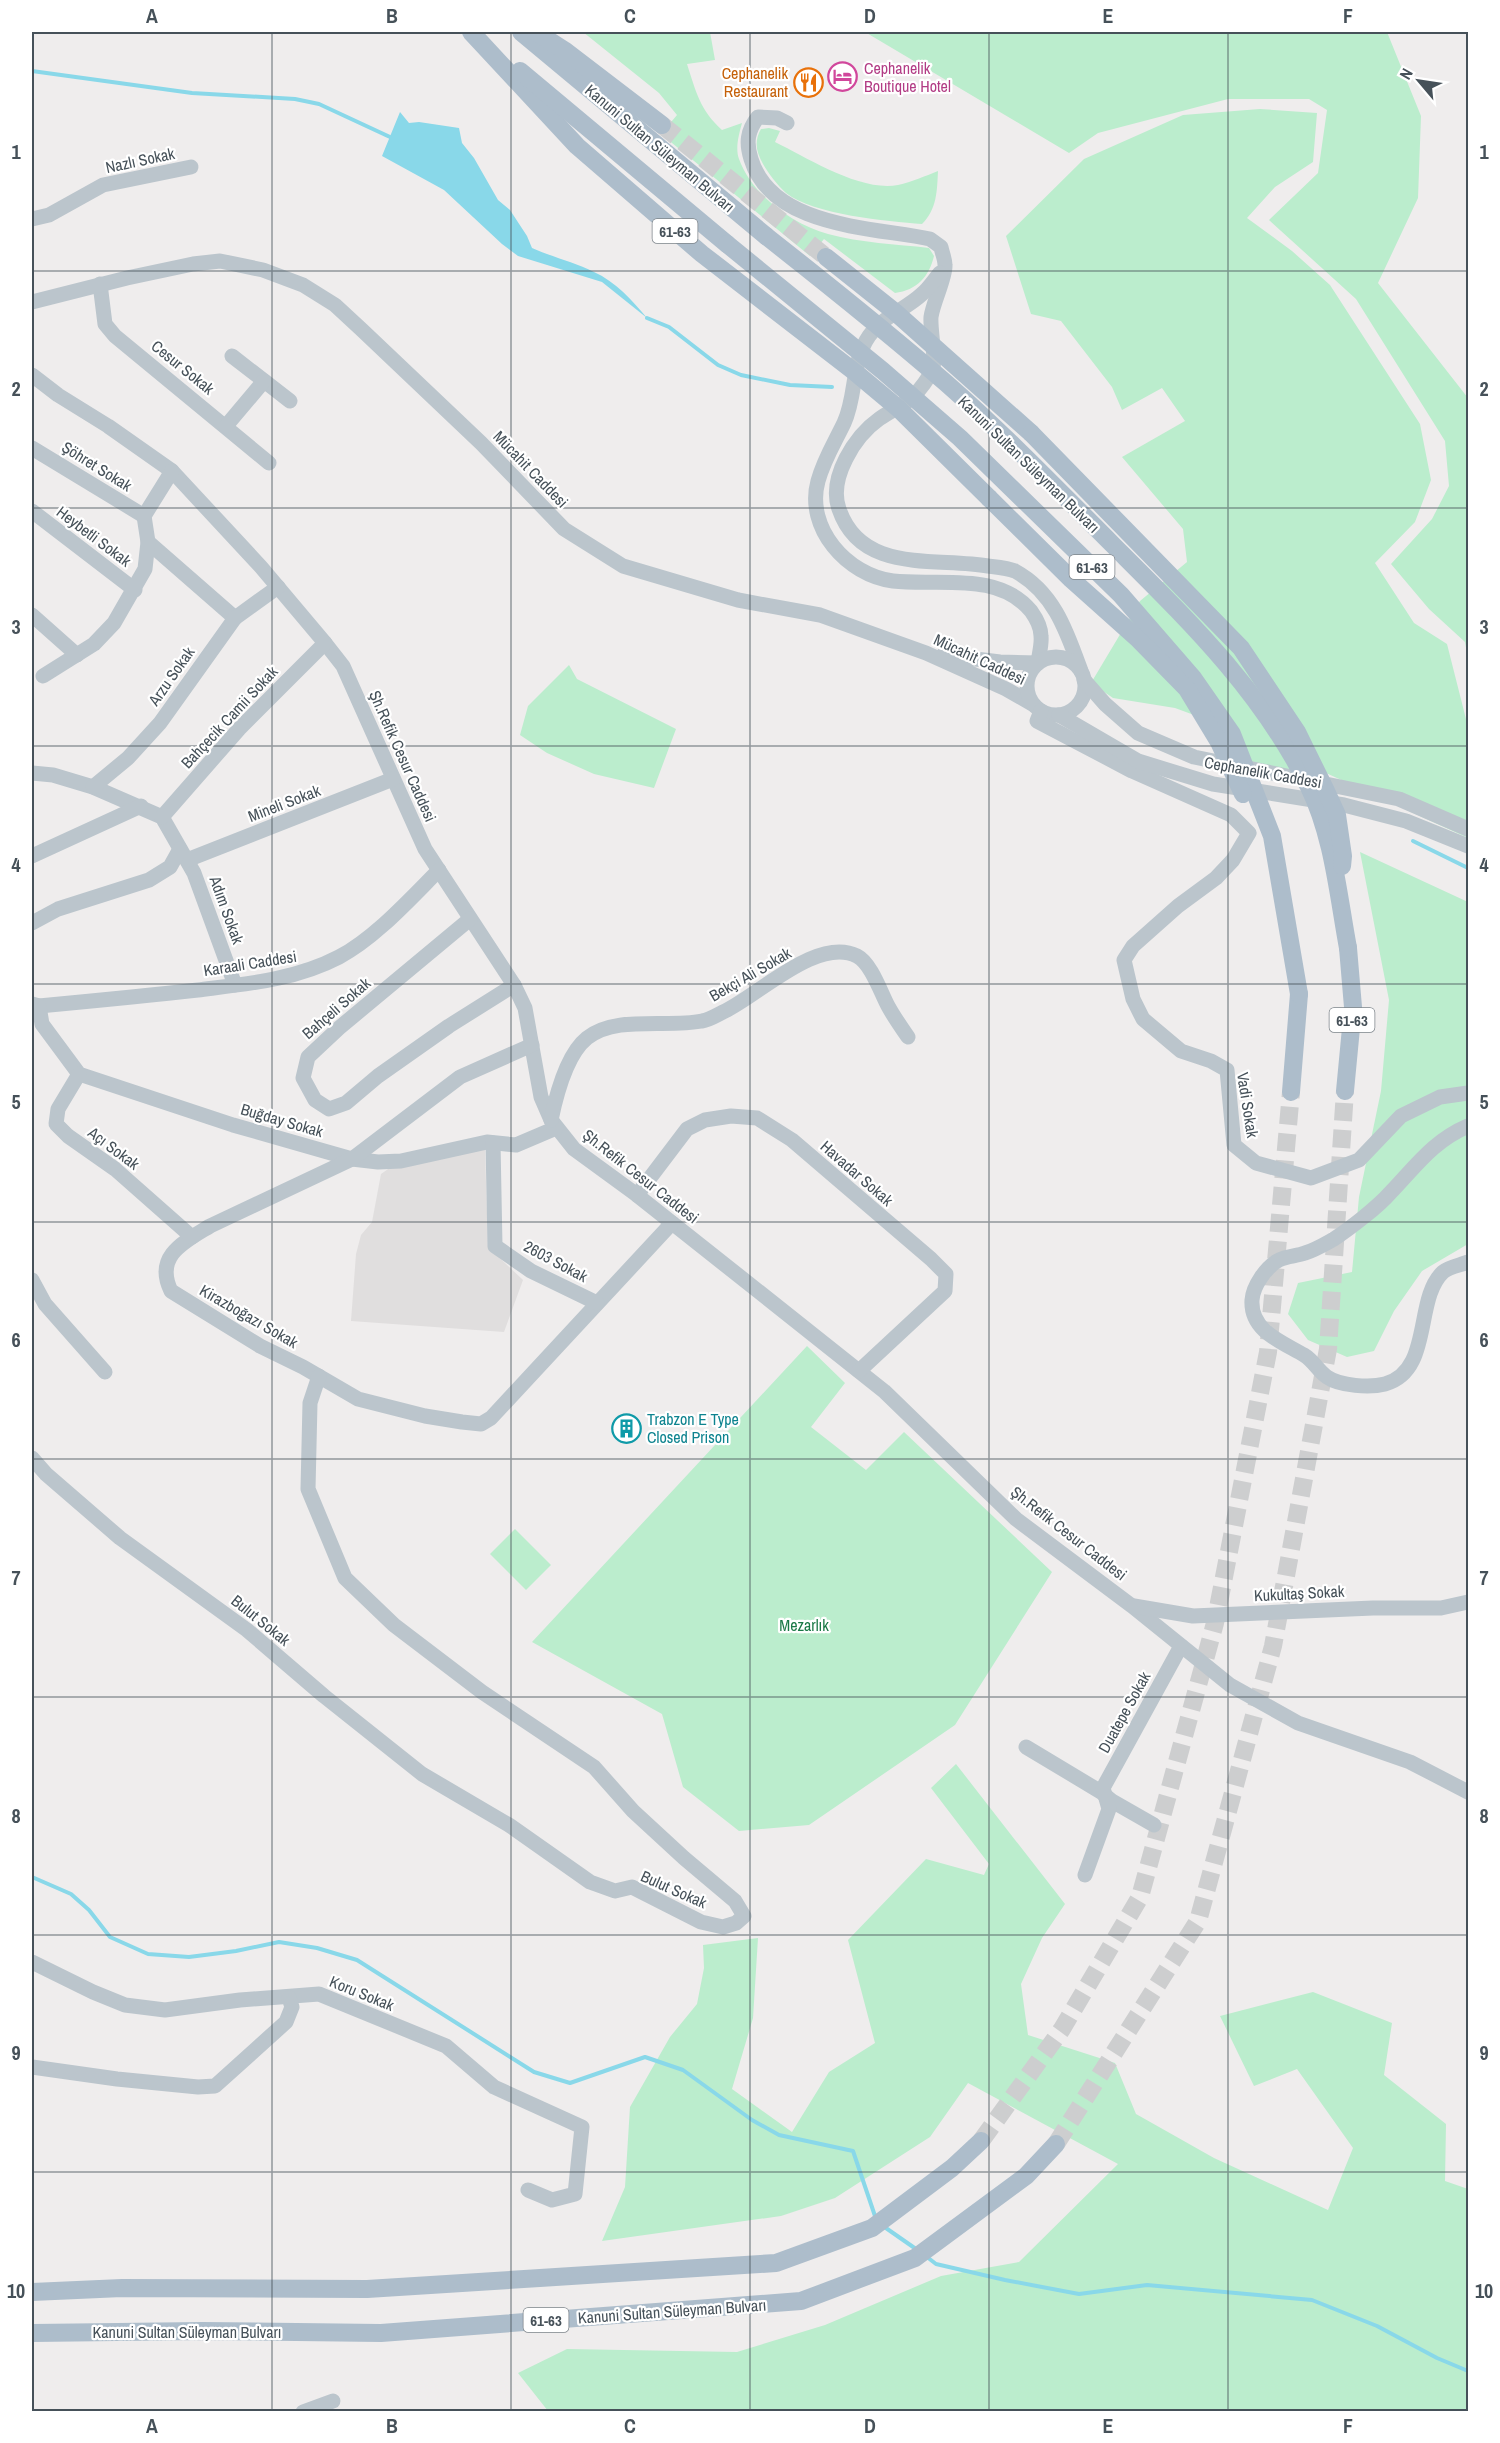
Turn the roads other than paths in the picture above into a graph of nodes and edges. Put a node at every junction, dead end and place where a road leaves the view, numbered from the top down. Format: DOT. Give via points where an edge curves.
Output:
graph roads {
  1 [pos="472,32"];
  2 [pos="521,32"];
  3 [pos="536,32"];
  4 [pos="787,123"];
  5 [pos="662,125"];
  6 [pos="191,167"];
  7 [pos="32,219"];
  8 [pos="826,257"];
  9 [pos="945,267"];
  10 [pos="100,284"];
  11 [pos="32,302"];
  12 [pos="895,312"];
  13 [pos="932,344"];
  14 [pos="232,356"];
  15 [pos="856,373"];
  16 [pos="32,375"];
  17 [pos="264,381"];
  18 [pos="290,401"];
  19 [pos="899,409"];
  20 [pos="225,426"];
  21 [pos="32,448"];
  22 [pos="269,462"];
  23 [pos="172,471"];
  24 [pos="32,511"];
  25 [pos="144,516"];
  26 [pos="148,542"];
  27 [pos="278,587"];
  28 [pos="135,590"];
  29 [pos="32,615"];
  30 [pos="235,618"];
  31 [pos="325,643"];
  32 [pos="926,653"];
  33 [pos="77,656"];
  34 [pos="1038,663"];
  35 [pos="1082,675"];
  36 [pos="43,676"];
  37 [pos="1037,708"];
  38 [pos="1059,715"];
  39 [pos="32,773"];
  40 [pos="393,779"];
  41 [pos="93,787"];
  42 [pos="141,806"];
  43 [pos="162,817"];
  44 [pos="1468,829"];
  45 [pos="1249,832"];
  46 [pos="1468,846"];
  47 [pos="184,854"];
  48 [pos="32,856"];
  49 [pos="439,870"];
  50 [pos="1339,900"];
  51 [pos="1285,915"];
  52 [pos="470,919"];
  53 [pos="32,923"];
  54 [pos="235,985"];
  55 [pos="514,986"];
  56 [pos="35,1005"];
  57 [pos="908,1037"];
  58 [pos="532,1045"];
  59 [pos="79,1074"];
  60 [pos="1345,1091"];
  61 [pos="1291,1092"];
  62 [pos="1468,1093"];
  63 [pos="554,1124"];
  64 [pos="1468,1126"];
  65 [pos="493,1143"];
  66 [pos="352,1159"];
  67 [pos="638,1196"];
  68 [pos="672,1223"];
  69 [pos="192,1237"];
  70 [pos="1468,1262"];
  71 [pos="32,1280"];
  72 [pos="597,1303"];
  73 [pos="858,1371"];
  74 [pos="105,1372"];
  75 [pos="319,1376"];
  76 [pos="32,1458"];
  77 [pos="1468,1602"];
  78 [pos="1132,1606"];
  79 [pos="1181,1646"];
  80 [pos="1026,1747"];
  81 [pos="1468,1792"];
  82 [pos="1106,1796"];
  83 [pos="1154,1825"];
  84 [pos="1085,1875"];
  85 [pos="32,1962"];
  86 [pos="289,1998"];
  87 [pos="32,2067"];
  88 [pos="981,2141"];
  89 [pos="1056,2144"];
  90 [pos="528,2190"];
  91 [pos="32,2292"];
  92 [pos="32,2333"];
  93 [pos="333,2401"];
  94 [pos="303,2412"];
  1 -- 15 [label="main road, 61-63" via="577,146 702,254"];
  1 -- 51 [label="main road, Kanuni Sultan Süleyman Bulvarı / 61-63, bridge" via="883,371 960,438 1121,596 1193,678 1232,734 1272,836"];
  2 -- 50 [label="main road, Kanuni Sultan Süleyman Bulvarı / 61-63, bridge" via="947,384 1217,651 1270,723 1309,788 1328,840"];
  3 -- 5 [label="main road"];
  4 -- 9 [label="street" via="758,117 747,145 754,169 772,195 834,224 930,239 941,247"];
  6 -- 7 [label="street, Nazlı Sokak" via="103,185 49,215"];
  8 -- 12 [label="main road, 61-63"];
  9 -- 12 [label="street" via="921,295"];
  9 -- 13 [label="street" via="931,318"];
  10 -- 11 [label="street, Mücahit Caddesi"];
  10 -- 20 [label="street, Cesur Sokak" via="105,324 114,336"];
  10 -- 32 [label="street, Mücahit Caddesi" via="220,261 263,270 303,285 335,305 362,330 481,443 564,529 623,567 738,600 820,615"];
  12 -- 13 [label="main road, 61-63"];
  12 -- 15 [label="street" via="869,336"];
  13 -- 19 [label="street" via="934,365 920,390"];
  13 -- 50 [label="main road, 61-63, bridge" via="1031,434 1240,648 1290,723 1337,815 1343,856"];
  14 -- 17 [label="street"];
  15 -- 19 [label="main road, 61-63"];
  15 -- 34 [label="street" via="846,420 825,458 817,483 816,509 831,544 865,572 892,581 976,584 1009,594 1036,619 1041,635"];
  16 -- 23 [label="street, Şh.Refik Cesur Caddesi"];
  17 -- 18 [label="street"];
  17 -- 20 [label="street"];
  19 -- 35 [label="street" via="879,420 846,457 836,483 838,508 849,530 867,549 890,557 1013,570 1039,589 1052,605 1066,627"];
  19 -- 51 [label="main road, 61-63, bridge" via="1187,689 1219,742 1260,831"];
  20 -- 22 [label="street, Cesur Sokak"];
  21 -- 25 [label="street, Şöhret Sokak"];
  23 -- 25 [label="street"];
  23 -- 27 [label="street, Şh.Refik Cesur Caddesi"];
  24 -- 28 [label="street, Heybetli Sokak"];
  25 -- 26 [label="street"];
  26 -- 28 [label="street" via="145,569"];
  26 -- 30 [label="street"];
  27 -- 30 [label="street, Arzu Sokak"];
  27 -- 31 [label="street, Şh.Refik Cesur Caddesi"];
  28 -- 33 [label="street" via="114,623"];
  29 -- 33 [label="street"];
  30 -- 41 [label="street, Arzu Sokak" via="160,723 128,758"];
  31 -- 40 [label="street, Şh.Refik Cesur Caddesi" via="343,666"];
  31 -- 43 [label="street, Bahçecik Camii Sokak" via="239,729"];
  32 -- 34 [label="street"];
  32 -- 37 [label="street, Mücahit Caddesi" via="1006,689"];
  33 -- 36 [label="street"];
  34 -- 35 [label="street" via="1056,657 1074,663"];
  34 -- 37 [label="street" via="1027,688"];
  35 -- 38 [label="street" via="1082,699 1076,707"];
  35 -- 44 [label="street" via="1138,733 1194,757 1399,799"];
  37 -- 38 [label="street"];
  37 -- 45 [label="street, Mücahit Caddesi" via="1037,721 1132,771 1231,815"];
  38 -- 46 [label="street, Cephanelik Caddesi" via="1138,761 1213,784 1344,805 1406,821"];
  39 -- 41 [label="street"];
  40 -- 47 [label="street, Mineli Sokak"];
  40 -- 49 [label="street, Şh.Refik Cesur Caddesi" via="425,849"];
  41 -- 42 [label="street"];
  42 -- 43 [label="street"];
  42 -- 48 [label="street"];
  43 -- 47 [label="street"];
  45 -- 62 [label="street, Vadi Sokak" via="1233,860 1216,878 1133,946 1124,960 1133,999 1143,1019 1181,1051 1227,1070 1234,1145 1256,1163 1311,1178 1359,1160 1401,1116 1440,1097"];
  47 -- 53 [label="street" via="149,880 58,909"];
  47 -- 54 [label="street, Adım Sokak" via="206,902"];
  49 -- 52 [label="street, Şh.Refik Cesur Caddesi"];
  49 -- 54 [label="street, Karaali Caddesi" via="394,916 341,956 309,971"];
  50 -- 60 [label="main road, Kanuni Sultan Süleyman Bulvarı / 61-63, bridge" via="1353,1007"];
  51 -- 61 [label="main road, Kanuni Sultan Süleyman Bulvarı / 61-63, bridge" via="1299,994"];
  52 -- 55 [label="street, Şh.Refik Cesur Caddesi"];
  52 -- 55 [label="street, Bahçeli Sokak" via="308,1057 303,1078 315,1100 329,1108 346,1103 404,1057"];
  54 -- 56 [label="street, Karaali Caddesi"];
  55 -- 58 [label="street, Şh.Refik Cesur Caddesi" via="525,1008"];
  56 -- 59 [label="street" via="42,1024"];
  57 -- 63 [label="street, Bekçi Ali Sokak" via="860,957 845,953 820,955 777,976 734,1007 704,1021 601,1028 585,1039 567,1066 556,1095"];
  58 -- 63 [label="street, Şh.Refik Cesur Caddesi" via="541,1097"];
  58 -- 66 [label="street, Kirazboğazı Sokak" via="460,1077"];
  59 -- 66 [label="street, Buğday Sokak"];
  59 -- 69 [label="street, Açı Sokak" via="58,1109 56,1124 68,1137 115,1169"];
  63 -- 65 [label="street, Buğday Sokak" via="516,1145"];
  63 -- 67 [label="street, Şh.Refik Cesur Caddesi" via="574,1149"];
  64 -- 70 [label="street" via="1422,1156 1389,1196 1335,1238 1306,1253 1279,1260 1254,1288 1254,1320 1263,1330 1310,1359 1327,1377 1343,1383 1385,1384 1400,1376 1410,1364 1419,1344 1433,1285 1444,1271"];
  65 -- 66 [label="street, Buğday Sokak" via="401,1161"];
  65 -- 72 [label="street, 2603 Sokak" via="495,1246 531,1271"];
  66 -- 69 [label="street, Kirazboğazı Sokak"];
  67 -- 68 [label="street, Şh.Refik Cesur Caddesi"];
  67 -- 73 [label="street, Havadar Sokak" via="687,1129 705,1120 731,1116 758,1118 792,1140 946,1274 945,1290"];
  68 -- 72 [label="street, Kirazboğazı Sokak"];
  68 -- 73 [label="street, Şh.Refik Cesur Caddesi"];
  69 -- 75 [label="street, Kirazboğazı Sokak" via="177,1248 167,1263 165,1278 171,1291 260,1346"];
  71 -- 74 [label="street" via="45,1304"];
  72 -- 75 [label="street, Kirazboğazı Sokak" via="491,1418 481,1424 425,1416 358,1399"];
  73 -- 78 [label="street, Şh.Refik Cesur Caddesi" via="884,1391 1016,1518"];
  75 -- 76 [label="street, Bulut Sokak" via="310,1403 308,1489 345,1578 403,1632 482,1692 594,1767 633,1811 735,1901 744,1916 736,1923 723,1927 701,1922 632,1887 615,1891 591,1882 509,1825 422,1774 247,1630 120,1538"];
  77 -- 78 [label="street, Kukultaş Sokak" via="1440,1608 1193,1616"];
  78 -- 79 [label="street, Şh.Refik Cesur Caddesi"];
  79 -- 81 [label="street, Şh.Refik Cesur Caddesi" via="1230,1685 1298,1723 1410,1762"];
  79 -- 82 [label="street, Duatepe Sokak" via="1103,1788"];
  80 -- 82 [label="street"];
  82 -- 83 [label="street"];
  82 -- 84 [label="street, Duatepe Sokak" via="1109,1809"];
  85 -- 86 [label="street" via="125,2005 165,2010"];
  86 -- 87 [label="street" via="292,2007 286,2022 215,2086 117,2079"];
  86 -- 90 [label="street, Koru Sokak" via="319,1994 446,2046 494,2087 582,2127 575,2194 552,2200"];
  88 -- 91 [label="main road" via="952,2168 872,2228 776,2263 367,2289 122,2288"];
  89 -- 92 [label="main road, Kanuni Sultan Süleyman Bulvarı / 61-63" via="1026,2175 915,2258 801,2301 381,2333"];
  93 -- 94 [label="street"];
}
